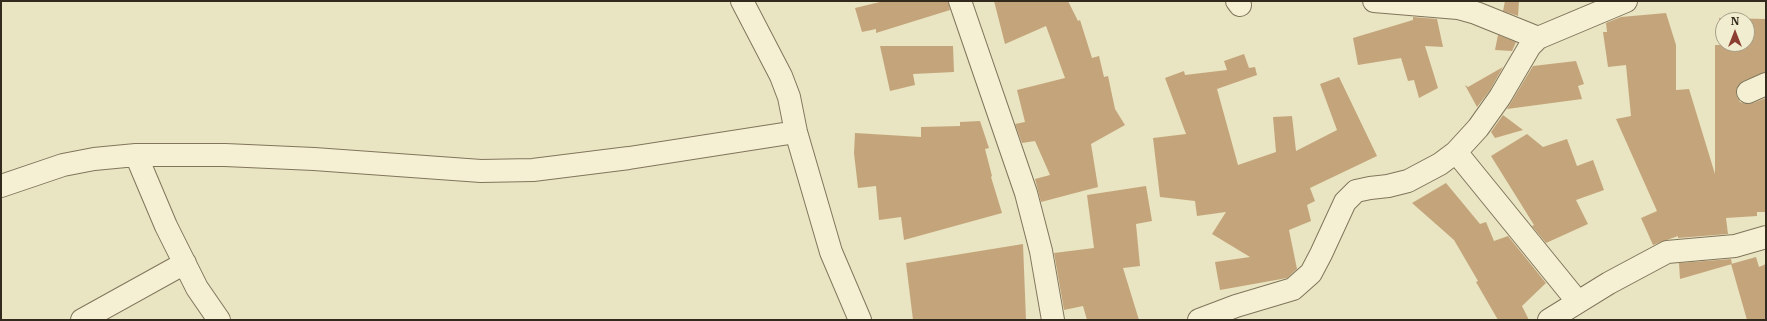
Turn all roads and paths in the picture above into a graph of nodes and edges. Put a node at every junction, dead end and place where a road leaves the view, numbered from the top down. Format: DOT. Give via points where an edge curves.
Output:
graph roads {
  1 [pos="742,1"];
  2 [pos="960,1"];
  3 [pos="1374,1"];
  4 [pos="1626,1"];
  5 [pos="1538,38"];
  6 [pos="796,132"];
  7 [pos="1456,152"];
  8 [pos="136,154"];
  9 [pos="1,186"];
  10 [pos="1766,238"];
  11 [pos="185,263"];
  12 [pos="1578,302"];
  13 [pos="82,320"];
  14 [pos="219,320"];
  15 [pos="860,320"];
  16 [pos="1053,320"];
  17 [pos="1199,320"];
  18 [pos="1549,320"];
  1 -- 6 [label="street" via="781,76"];
  2 -- 16 [label="street" via="1026,193 1041,251"];
  3 -- 5 [label="street" via="1458,8"];
  4 -- 5 [label="street"];
  5 -- 7 [label="street" via="1530,46 1478,128"];
  6 -- 8 [label="street" via="534,170 481,171 314,159"];
  6 -- 15 [label="street" via="831,252"];
  7 -- 12 [label="street"];
  7 -- 17 [label="street" via="1408,181 1356,192 1345,202 1311,273 1293,289"];
  8 -- 9 [label="street" via="63,165"];
  8 -- 11 [label="street" via="166,226"];
  10 -- 12 [label="street" via="1735,246 1667,252"];
  11 -- 13 [label="street"];
  11 -- 14 [label="street" via="197,288"];
  12 -- 18 [label="street"];
}
